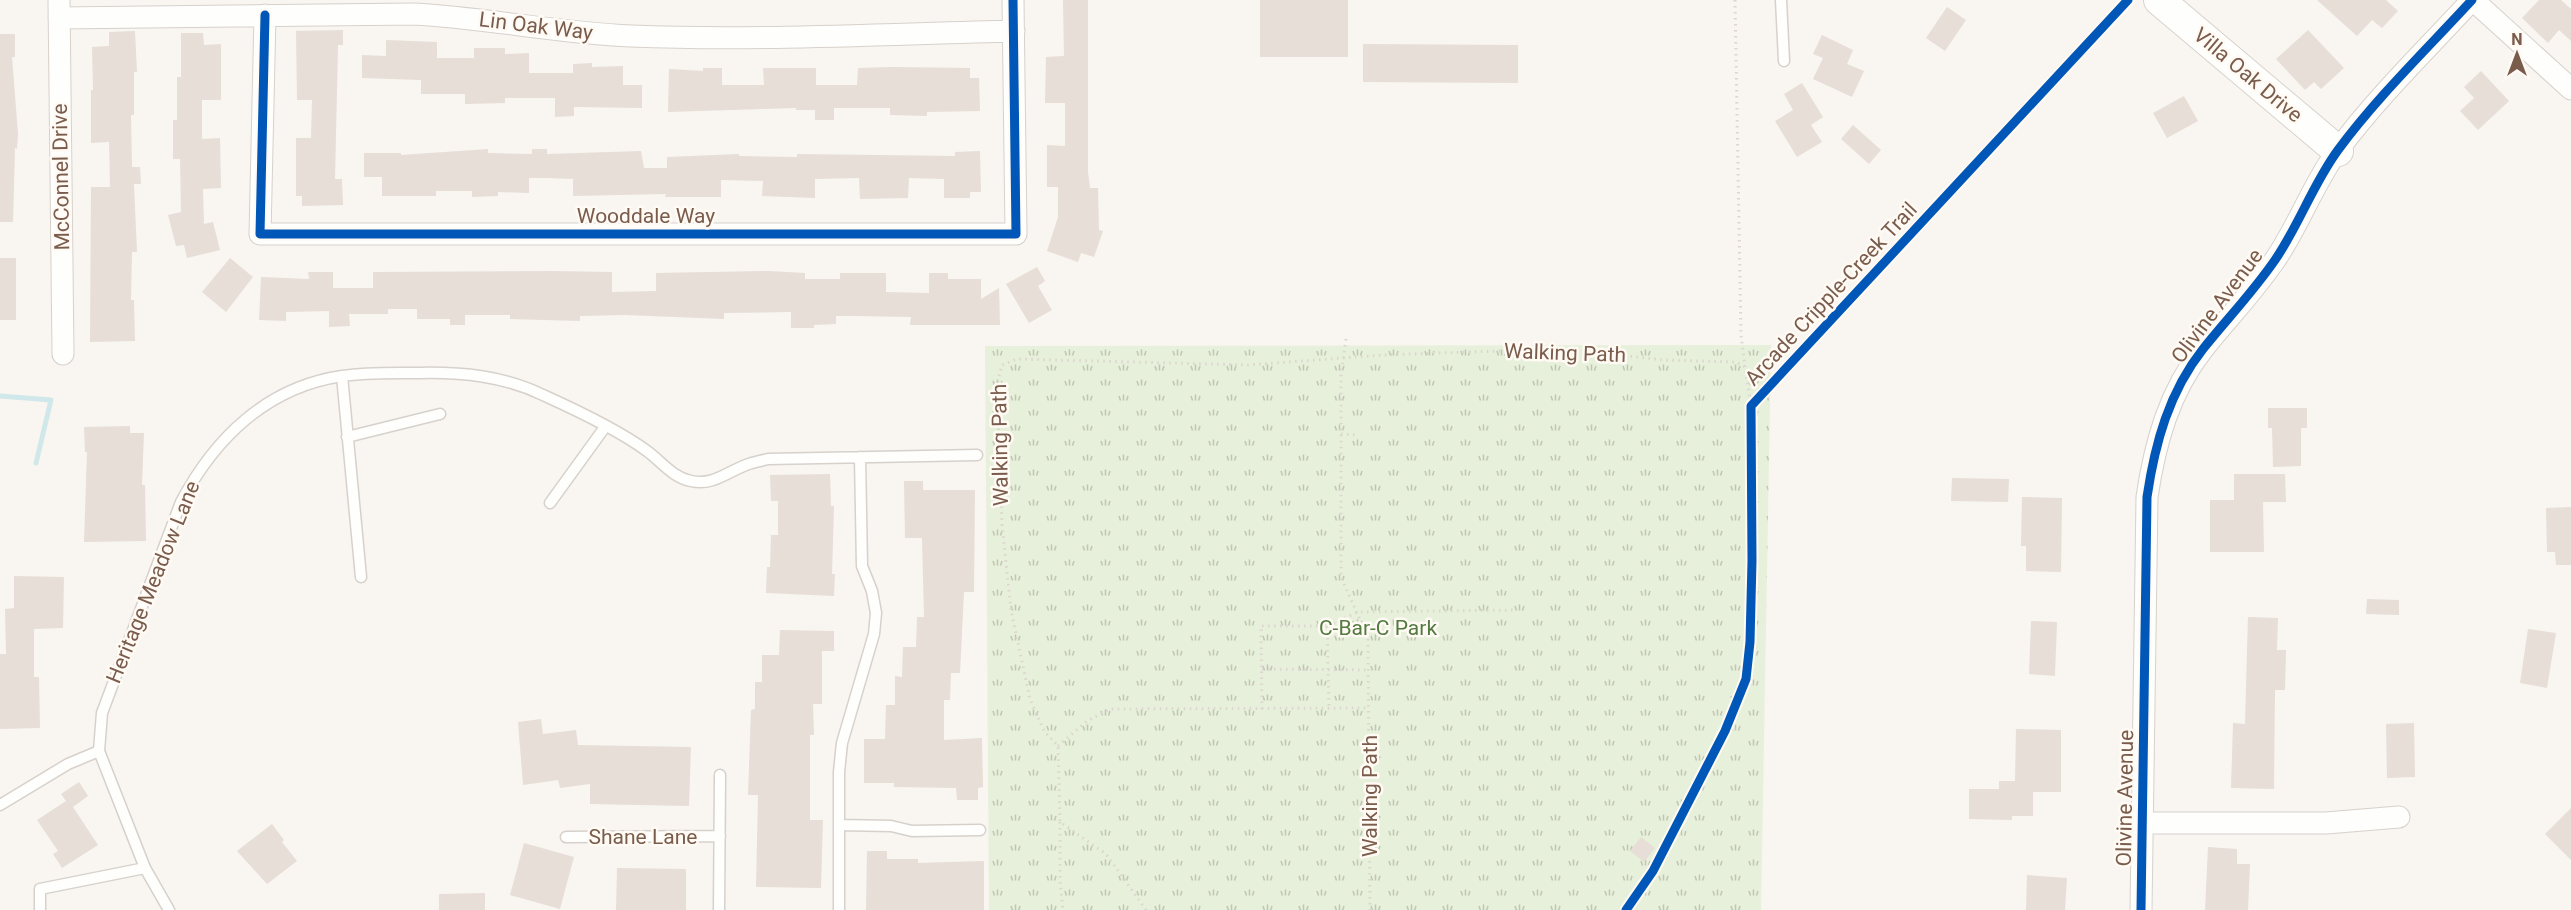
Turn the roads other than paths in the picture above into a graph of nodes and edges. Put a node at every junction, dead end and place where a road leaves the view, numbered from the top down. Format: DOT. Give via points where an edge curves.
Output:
graph roads {
  1 [pos="1013,0"];
  2 [pos="1781,0"];
  3 [pos="2159,0"];
  4 [pos="2473,0"];
  5 [pos="59,9"];
  6 [pos="265,15"];
  7 [pos="1014,31"];
  8 [pos="1784,61"];
  9 [pos="2571,89"];
  10 [pos="2338,151"];
  11 [pos="63,354"];
  12 [pos="342,376"];
  13 [pos="440,414"];
  14 [pos="605,428"];
  15 [pos="347,437"];
  16 [pos="977,455"];
  17 [pos="860,457"];
  18 [pos="550,502"];
  19 [pos="361,577"];
  20 [pos="99,751"];
  21 [pos="720,775"];
  22 [pos="0,805"];
  23 [pos="2399,817"];
  24 [pos="2142,823"];
  25 [pos="840,825"];
  26 [pos="980,830"];
  27 [pos="720,836"];
  28 [pos="566,837"];
  29 [pos="145,868"];
  30 [pos="40,910"];
  31 [pos="169,910"];
  32 [pos="719,910"];
  33 [pos="839,910"];
  34 [pos="2141,910"];
  1 -- 7 [label="street, Wooddale Way"];
  2 -- 8 [label="lane"];
  3 -- 10 [label="street, Villa Oak Drive"];
  4 -- 9 [label="street"];
  4 -- 10 [label="street, Olivine Avenue" via="2367,113"];
  5 -- 6 [label="street, Lin Oak Way"];
  5 -- 11 [label="street, McConnel Drive"];
  6 -- 7 [label="street, Lin Oak Way" via="414,14 578,32 697,38"];
  6 -- 7 [label="street, Wooddale Way" via="260,234 1016,234"];
  10 -- 24 [label="street, Olivine Avenue" via="2276,258 2178,387 2153,454 2147,497"];
  12 -- 14 [label="lane, Heritage Meadow Lane" via="456,372 485,376 542,394"];
  12 -- 15 [label="lane"];
  12 -- 20 [label="lane, Heritage Meadow Lane" via="302,387 268,403 241,422 197,473 181,502 102,713"];
  13 -- 15 [label="lane"];
  14 -- 17 [label="lane, Heritage Meadow Lane" via="692,482 709,482 768,459"];
  14 -- 18 [label="lane"];
  15 -- 19 [label="lane"];
  16 -- 17 [label="lane, Heritage Meadow Lane"];
  17 -- 25 [label="lane" via="862,566 876,613 874,634 842,743"];
  20 -- 22 [label="lane" via="68,764"];
  20 -- 29 [label="lane, Heritage Meadow Lane"];
  21 -- 27 [label="lane"];
  23 -- 24 [label="street" via="2326,823"];
  24 -- 34 [label="street, Olivine Avenue"];
  25 -- 26 [label="lane" via="891,826 912,831"];
  25 -- 33 [label="lane"];
  27 -- 28 [label="lane, Shane Lane"];
  27 -- 32 [label="lane"];
  29 -- 30 [label="lane" via="40,889"];
  29 -- 31 [label="lane, Heritage Meadow Lane"];
}
